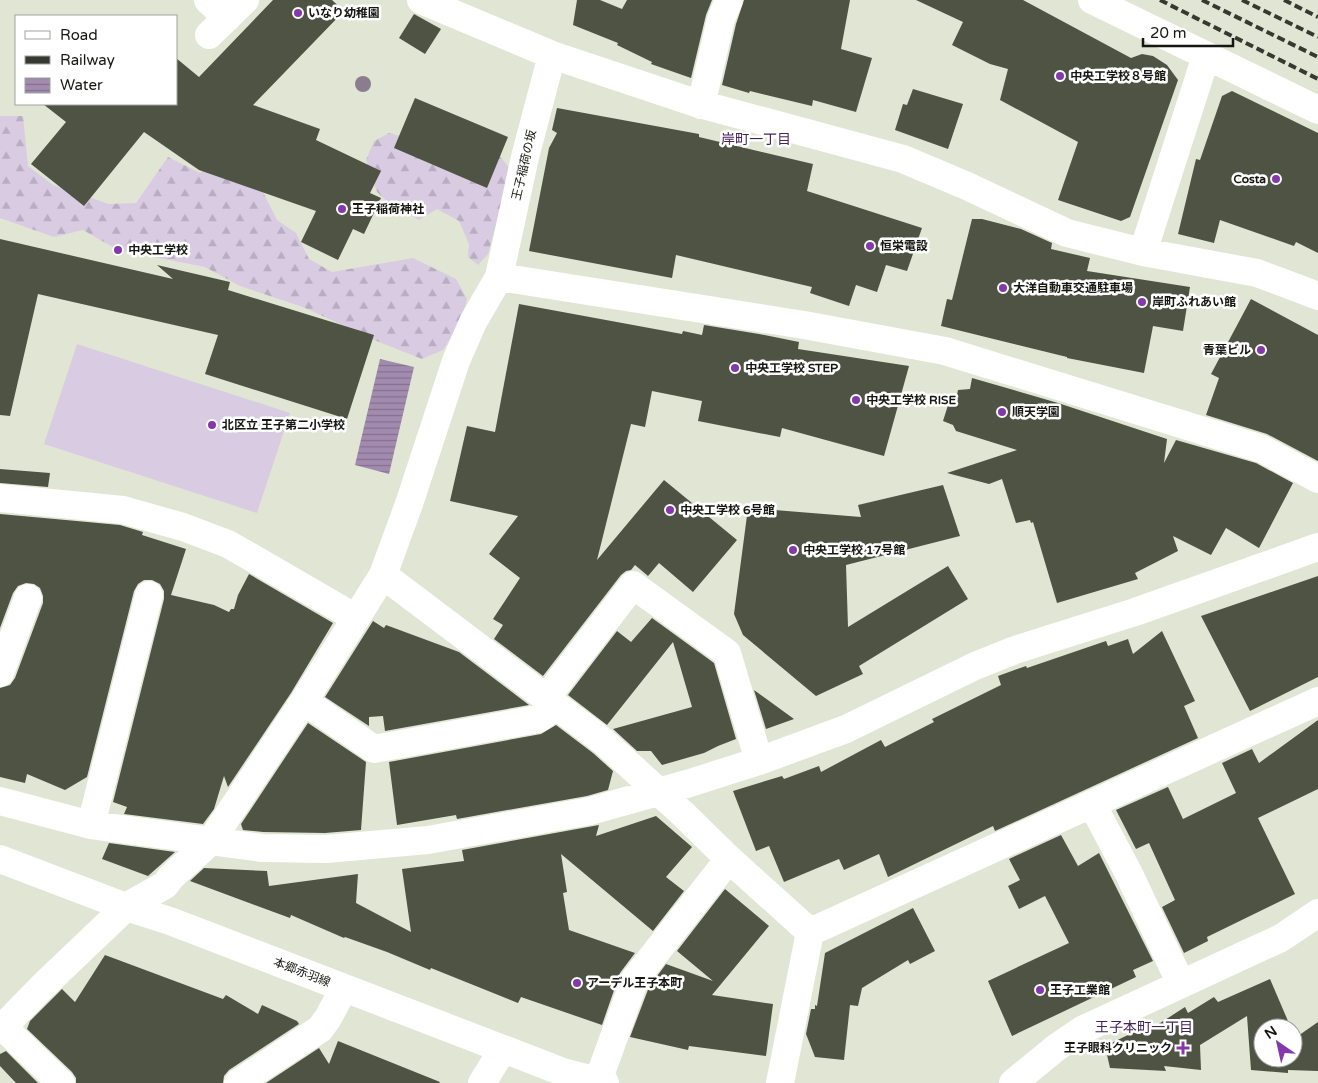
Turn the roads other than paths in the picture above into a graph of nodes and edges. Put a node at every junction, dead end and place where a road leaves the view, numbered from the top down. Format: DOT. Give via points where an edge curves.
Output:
graph roads {
  1 [pos="421,0"];
  2 [pos="729,0"];
  3 [pos="1092,0"];
  4 [pos="552,55"];
  5 [pos="1206,56"];
  6 [pos="700,105"];
  7 [pos="1318,110"];
  8 [pos="1143,252"];
  9 [pos="499,277"];
  10 [pos="1318,296"];
  11 [pos="1318,479"];
  12 [pos="0,498"];
  13 [pos="1318,547"];
  14 [pos="383,574"];
  15 [pos="149,595"];
  16 [pos="28,598"];
  17 [pos="356,618"];
  18 [pos="0,673"];
  19 [pos="304,701"];
  20 [pos="1318,701"];
  21 [pos="551,702"];
  22 [pos="759,761"];
  23 [pos="660,792"];
  24 [pos="0,801"];
  25 [pos="1092,804"];
  26 [pos="91,825"];
  27 [pos="210,841"];
  28 [pos="729,858"];
  29 [pos="0,859"];
  30 [pos="126,907"];
  31 [pos="1318,914"];
  32 [pos="810,932"];
  33 [pos="1181,984"];
  34 [pos="344,988"];
  35 [pos="2,1028"];
  36 [pos="503,1049"];
  37 [pos="601,1082"];
  38 [pos="61,1083"];
  39 [pos="238,1083"];
  40 [pos="482,1083"];
  41 [pos="780,1083"];
  42 [pos="1013,1083"];
  1 -- 4 [label="street"];
  2 -- 6 [label="street" via="721,19"];
  3 -- 5 [label="street"];
  4 -- 6 [label="street"];
  4 -- 9 [label="street, 王子稲荷の坂" via="525,157"];
  5 -- 7 [label="street"];
  5 -- 8 [label="street"];
  6 -- 8 [label="street" via="903,159 1067,233"];
  8 -- 10 [label="street" via="1258,273"];
  9 -- 11 [label="street" via="794,323 945,351 1262,449"];
  9 -- 14 [label="street, 王子稲荷の坂" via="473,322 456,361 410,504"];
  12 -- 17 [label="street" via="123,510 183,527 228,544"];
  13 -- 22 [label="street" via="1015,650 846,729"];
  14 -- 17 [label="street, 王子稲荷の坂"];
  14 -- 21 [label="street"];
  15 -- 26 [label="street"];
  16 -- 18 [label="street"];
  17 -- 19 [label="street, 王子稲荷の坂"];
  19 -- 21 [label="street" via="374,749 538,720"];
  19 -- 27 [label="street, 王子稲荷の坂"];
  20 -- 25 [label="street"];
  21 -- 22 [label="street" via="633,585 727,653"];
  21 -- 23 [label="street" via="603,741"];
  22 -- 23 [label="street"];
  23 -- 27 [label="street" via="590,811 428,840 326,849 262,848"];
  23 -- 28 [label="street"];
  24 -- 26 [label="street"];
  25 -- 32 [label="street"];
  25 -- 33 [label="street"];
  26 -- 27 [label="street"];
  27 -- 30 [label="street, 王子稲荷の坂" via="165,884"];
  28 -- 32 [label="street"];
  28 -- 37 [label="street" via="635,979"];
  29 -- 30 [label="street, 本郷赤羽線"];
  30 -- 34 [label="street, 本郷赤羽線"];
  30 -- 35 [label="street, 王子稲荷の坂"];
  31 -- 33 [label="street" via="1281,938"];
  32 -- 41 [label="street"];
  33 -- 42 [label="street" via="1082,1030"];
  34 -- 36 [label="street, 本郷赤羽線"];
  34 -- 39 [label="street" via="320,1029"];
  35 -- 38 [label="street"];
  36 -- 37 [label="street, 本郷赤羽線" via="563,1072"];
  36 -- 40 [label="street"];
}
